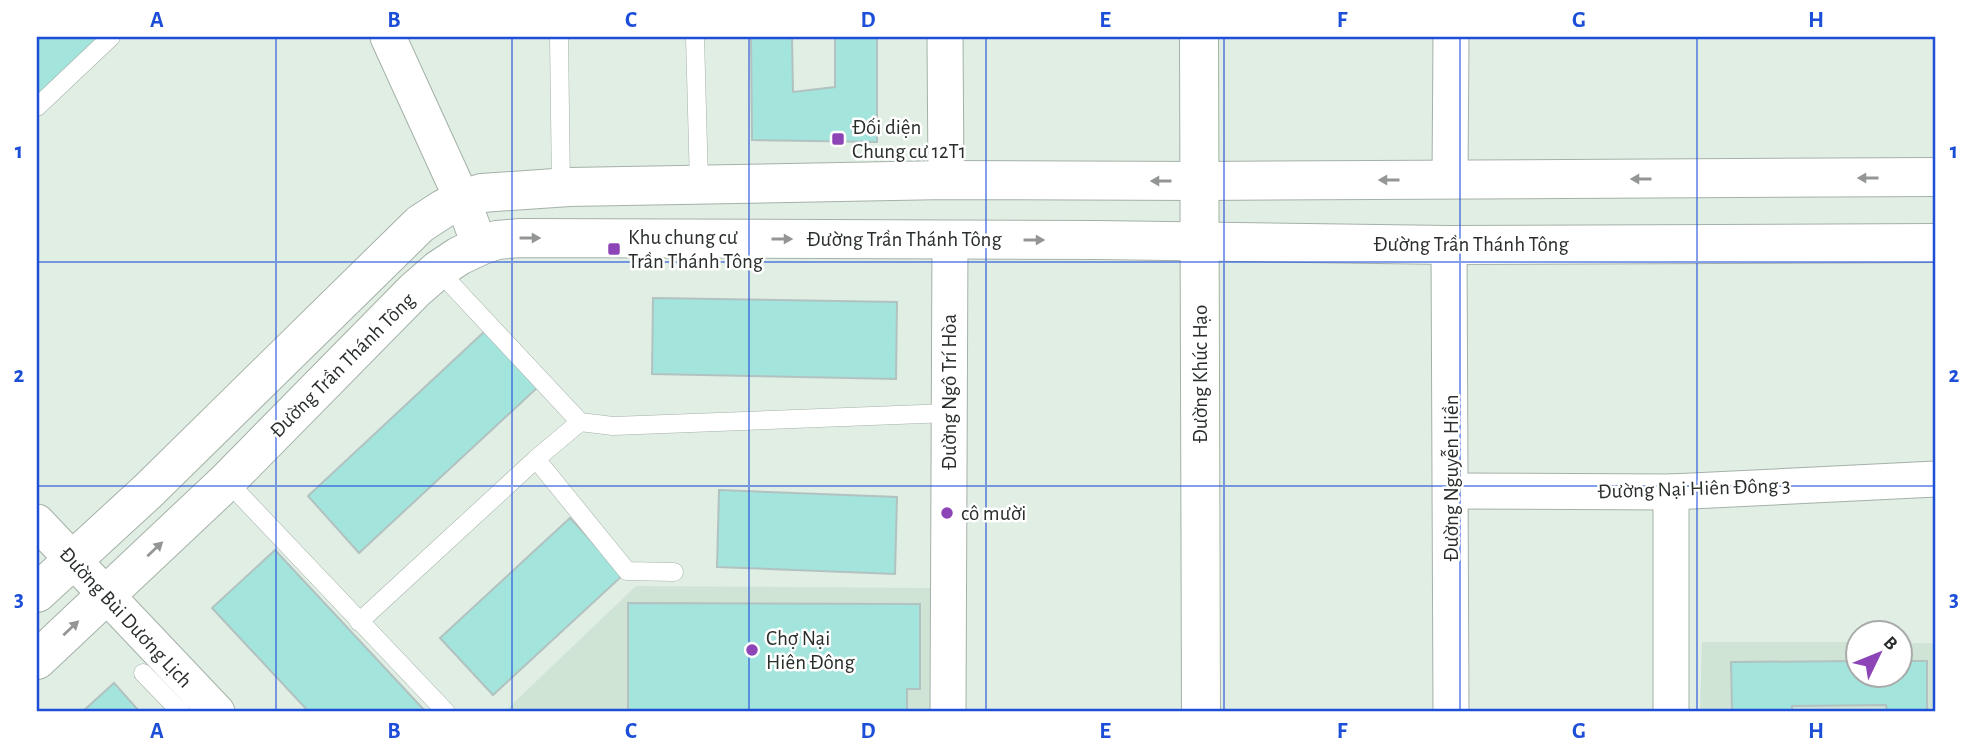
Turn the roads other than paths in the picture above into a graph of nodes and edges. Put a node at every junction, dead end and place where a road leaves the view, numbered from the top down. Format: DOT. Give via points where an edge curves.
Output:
graph roads {
  1 [pos="111,37"];
  2 [pos="388,37"];
  3 [pos="559,37"];
  4 [pos="695,37"];
  5 [pos="945,37"];
  6 [pos="1199,37"];
  7 [pos="1451,37"];
  8 [pos="37,107"];
  9 [pos="1936,177"];
  10 [pos="946,180"];
  11 [pos="1450,180"];
  12 [pos="1200,181"];
  13 [pos="699,184"];
  14 [pos="561,187"];
  15 [pos="462,199"];
  16 [pos="950,239"];
  17 [pos="1200,241"];
  18 [pos="1936,243"];
  19 [pos="1449,245"];
  20 [pos="480,246"];
  21 [pos="438,270"];
  22 [pos="949,413"];
  23 [pos="580,422"];
  24 [pos="537,458"];
  25 [pos="1936,479"];
  26 [pos="227,481"];
  27 [pos="1452,491"];
  28 [pos="1671,492"];
  29 [pos="37,522"];
  30 [pos="73,560"];
  31 [pos="674,572"];
  32 [pos="37,593"];
  33 [pos="105,596"];
  34 [pos="359,622"];
  35 [pos="37,660"];
  36 [pos="143,673"];
  37 [pos="181,712"];
  38 [pos="216,712"];
  39 [pos="446,712"];
  40 [pos="948,712"];
  41 [pos="1201,712"];
  42 [pos="1451,712"];
  43 [pos="1671,712"];
  1 -- 8 [label="lane"];
  2 -- 15 [label="street"];
  3 -- 14 [label="lane"];
  4 -- 13 [label="lane"];
  5 -- 10 [label="street"];
  6 -- 12 [label="street, Đường Khúc Hạo"];
  7 -- 11 [label="street"];
  9 -- 11 [label="street, one-way"];
  12 -- 10 [label="street, one-way"];
  10 -- 13 [label="street"];
  11 -- 12 [label="street, one-way"];
  12 -- 17 [label="street, Đường Khúc Hạo"];
  13 -- 14 [label="street"];
  14 -- 15 [label="street" via="502,190"];
  15 -- 20 [label="street"];
  15 -- 30 [label="street" via="420,224 385,256"];
  16 -- 17 [label="street, Đường Trần Thánh Tông, one-way"];
  20 -- 16 [label="street, Đường Trần Thánh Tông, one-way" via="520,238"];
  16 -- 22 [label="street, Đường Ngô Trí Hòa"];
  17 -- 19 [label="street, Đường Trần Thánh Tông"];
  17 -- 41 [label="street, Đường Khúc Hạo"];
  18 -- 19 [label="street, Đường Trần Thánh Tông"];
  19 -- 27 [label="street, Đường Nguyễn Hiền"];
  20 -- 21 [label="street, Đường Trần Thánh Tông"];
  21 -- 23 [label="lane"];
  21 -- 26 [label="street, Đường Trần Thánh Tông"];
  22 -- 23 [label="lane" via="613,426"];
  22 -- 40 [label="street, Đường Ngô Trí Hòa"];
  23 -- 24 [label="lane"];
  24 -- 31 [label="lane" via="627,571"];
  24 -- 34 [label="lane"];
  25 -- 28 [label="street, Đường Nại Hiên Đông 3"];
  33 -- 26 [label="street, Đường Trần Thánh Tông, one-way"];
  26 -- 34 [label="lane"];
  27 -- 28 [label="street, Đường Nại Hiên Đông 3"];
  27 -- 42 [label="street, Đường Nguyễn Hiền"];
  28 -- 43 [label="street"];
  29 -- 30 [label="street, Đường Bùi Dương Lịch"];
  30 -- 32 [label="street"];
  30 -- 33 [label="street, Đường Bùi Dương Lịch"];
  35 -- 33 [label="street, Đường Trần Thánh Tông, one-way"];
  33 -- 38 [label="street, Đường Bùi Dương Lịch"];
  34 -- 39 [label="lane"];
  36 -- 37 [label="lane"];
}
